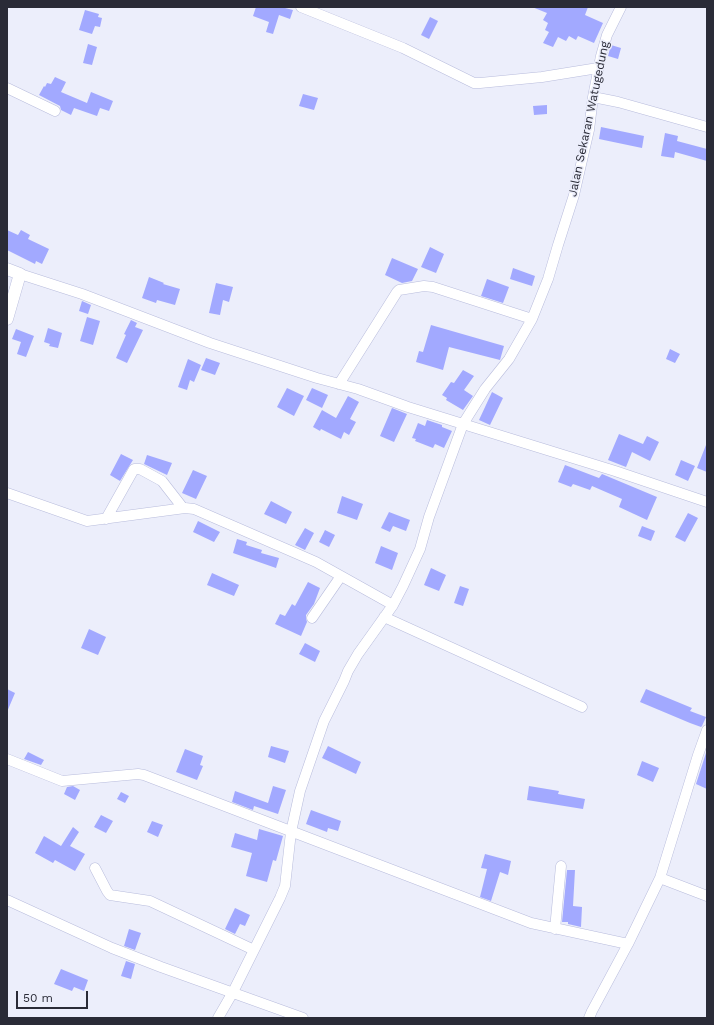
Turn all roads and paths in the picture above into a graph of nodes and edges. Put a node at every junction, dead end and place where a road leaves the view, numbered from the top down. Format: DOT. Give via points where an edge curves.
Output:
graph roads {
  1 [pos="301,7"];
  2 [pos="621,7"];
  3 [pos="598,68"];
  4 [pos="7,88"];
  5 [pos="593,97"];
  6 [pos="55,111"];
  7 [pos="707,127"];
  8 [pos="7,269"];
  9 [pos="20,274"];
  10 [pos="532,319"];
  11 [pos="7,320"];
  12 [pos="339,384"];
  13 [pos="463,424"];
  14 [pos="7,493"];
  15 [pos="707,502"];
  16 [pos="183,508"];
  17 [pos="106,519"];
  18 [pos="341,576"];
  19 [pos="393,605"];
  20 [pos="384,617"];
  21 [pos="312,618"];
  22 [pos="582,707"];
  23 [pos="707,730"];
  24 [pos="704,750"];
  25 [pos="7,759"];
  26 [pos="291,832"];
  27 [pos="561,866"];
  28 [pos="95,868"];
  29 [pos="660,878"];
  30 [pos="707,896"];
  31 [pos="7,900"];
  32 [pos="555,929"];
  33 [pos="628,944"];
  34 [pos="254,950"];
  35 [pos="233,992"];
  36 [pos="218,1018"];
  37 [pos="303,1018"];
  38 [pos="590,1018"];
  1 -- 3 [label="street" via="403,48 474,82 542,77"];
  2 -- 3 [label="street, Jalan Sekaran Watugedung" via="607,35"];
  3 -- 5 [label="street, Jalan Sekaran Watugedung"];
  4 -- 6 [label="street"];
  5 -- 7 [label="street"];
  5 -- 10 [label="street, Jalan Sekaran Watugedung" via="589,130 574,196 548,279"];
  8 -- 9 [label="street"];
  9 -- 11 [label="street"];
  9 -- 12 [label="street" via="82,294 210,342"];
  10 -- 12 [label="street" via="433,287 399,290"];
  10 -- 13 [label="street, Jalan Sekaran Watugedung" via="509,359 485,389"];
  12 -- 13 [label="street"];
  13 -- 15 [label="street" via="615,470"];
  13 -- 19 [label="street, Jalan Sekaran Watugedung" via="420,549"];
  14 -- 17 [label="street" via="87,521"];
  16 -- 17 [label="street"];
  16 -- 17 [label="street" via="162,481 140,469 134,469"];
  16 -- 18 [label="street" via="194,509 316,562"];
  18 -- 19 [label="street"];
  18 -- 21 [label="street"];
  19 -- 20 [label="street, Jalan Sekaran Watugedung"];
  20 -- 22 [label="street"];
  20 -- 26 [label="street, Jalan Sekaran Watugedung" via="348,670 324,720 300,791"];
  23 -- 24 [label="street"];
  24 -- 29 [label="street"];
  25 -- 26 [label="street" via="62,781 144,775"];
  26 -- 32 [label="street" via="531,923"];
  26 -- 34 [label="street, Jalan Sekaran Watugedung" via="285,886"];
  27 -- 32 [label="street"];
  28 -- 34 [label="street" via="110,895 150,901"];
  29 -- 30 [label="street"];
  29 -- 33 [label="street"];
  31 -- 35 [label="street" via="112,948"];
  32 -- 33 [label="street"];
  33 -- 38 [label="street"];
  34 -- 35 [label="street, Jalan Sekaran Watugedung"];
  35 -- 36 [label="street, Jalan Sekaran Watugedung"];
  35 -- 37 [label="street"];
}
